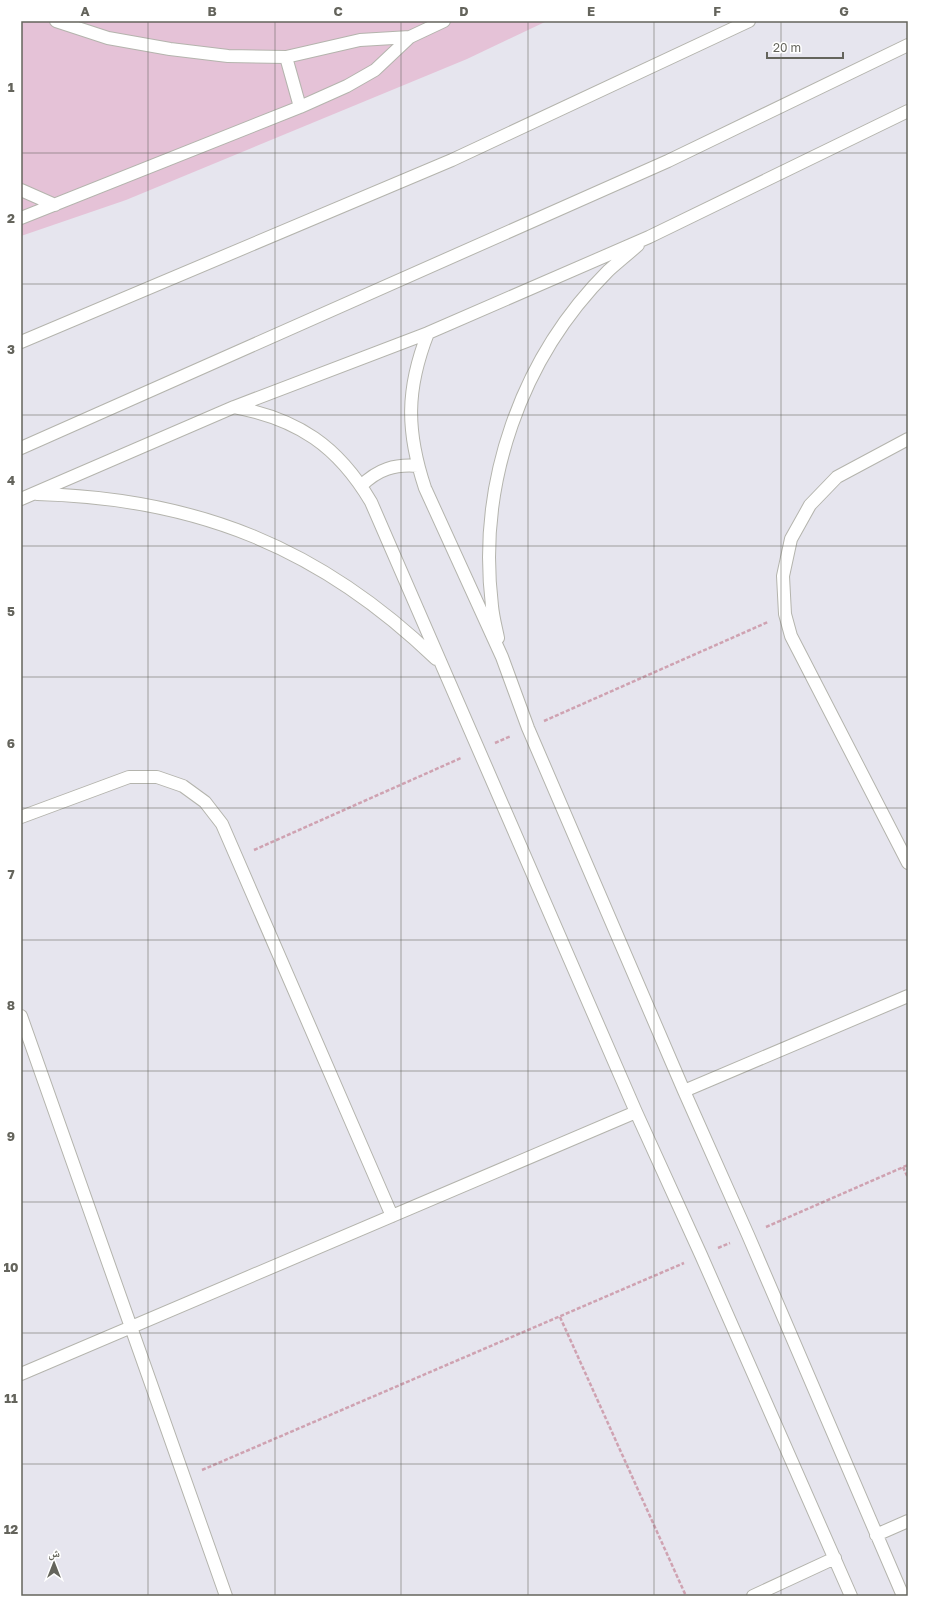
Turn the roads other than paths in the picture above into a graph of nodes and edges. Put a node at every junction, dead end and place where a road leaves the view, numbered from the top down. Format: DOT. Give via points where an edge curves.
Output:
graph roads {
  1 [pos="56,21"];
  2 [pos="444,21"];
  3 [pos="749,21"];
  4 [pos="410,37"];
  5 [pos="908,45"];
  6 [pos="286,57"];
  7 [pos="300,107"];
  8 [pos="908,111"];
  9 [pos="21,190"];
  10 [pos="55,204"];
  11 [pos="21,218"];
  12 [pos="648,237"];
  13 [pos="428,333"];
  14 [pos="21,342"];
  15 [pos="234,407"];
  16 [pos="908,439"];
  17 [pos="21,448"];
  18 [pos="418,466"];
  19 [pos="361,486"];
  20 [pos="34,494"];
  21 [pos="21,499"];
  22 [pos="502,657"];
  23 [pos="441,664"];
  24 [pos="21,817"];
  25 [pos="908,863"];
  26 [pos="908,996"];
  27 [pos="21,1016"];
  28 [pos="684,1091"];
  29 [pos="636,1112"];
  30 [pos="392,1216"];
  31 [pos="131,1328"];
  32 [pos="21,1374"];
  33 [pos="908,1521"];
  34 [pos="876,1535"];
  35 [pos="835,1558"];
  36 [pos="226,1596"];
  37 [pos="753,1596"];
  38 [pos="851,1596"];
  39 [pos="903,1596"];
  1 -- 6 [label="street" via="108,38 170,49 228,56"];
  2 -- 4 [label="street"];
  3 -- 14 [label="street" via="452,160"];
  4 -- 6 [label="street" via="360,40"];
  4 -- 7 [label="street" via="375,70"];
  5 -- 17 [label="street" via="668,161"];
  6 -- 7 [label="street"];
  7 -- 10 [label="street"];
  8 -- 12 [label="street"];
  9 -- 10 [label="street"];
  10 -- 11 [label="street"];
  12 -- 13 [label="street"];
  12 -- 22 [label="street" via="608,271 574,310 544,353 520,400 503,450 492,501 489,553 492,606"];
  13 -- 15 [label="street"];
  13 -- 18 [label="street" via="420,354 411,399 412,436"];
  15 -- 19 [label="street" via="276,417 304,431 325,445 343,462"];
  15 -- 20 [label="street"];
  16 -- 25 [label="street" via="837,478 810,505 791,539 783,576 785,614 791,636"];
  18 -- 19 [label="street" via="406,465 385,469"];
  18 -- 22 [label="street" via="425,488"];
  19 -- 23 [label="street" via="371,502"];
  20 -- 21 [label="street"];
  20 -- 23 [label="street" via="75,495 157,506 197,516 275,545 347,586 412,636"];
  22 -- 28 [label="street" via="528,728"];
  23 -- 29 [label="street"];
  24 -- 30 [label="street" via="129,777 157,777 183,786 205,802 222,824"];
  26 -- 28 [label="street"];
  27 -- 31 [label="street"];
  28 -- 34 [label="street"];
  29 -- 30 [label="street"];
  29 -- 35 [label="street"];
  30 -- 31 [label="street"];
  31 -- 32 [label="street"];
  31 -- 36 [label="street"];
  33 -- 34 [label="street"];
  34 -- 39 [label="street"];
  35 -- 37 [label="street"];
  35 -- 38 [label="street"];
}
